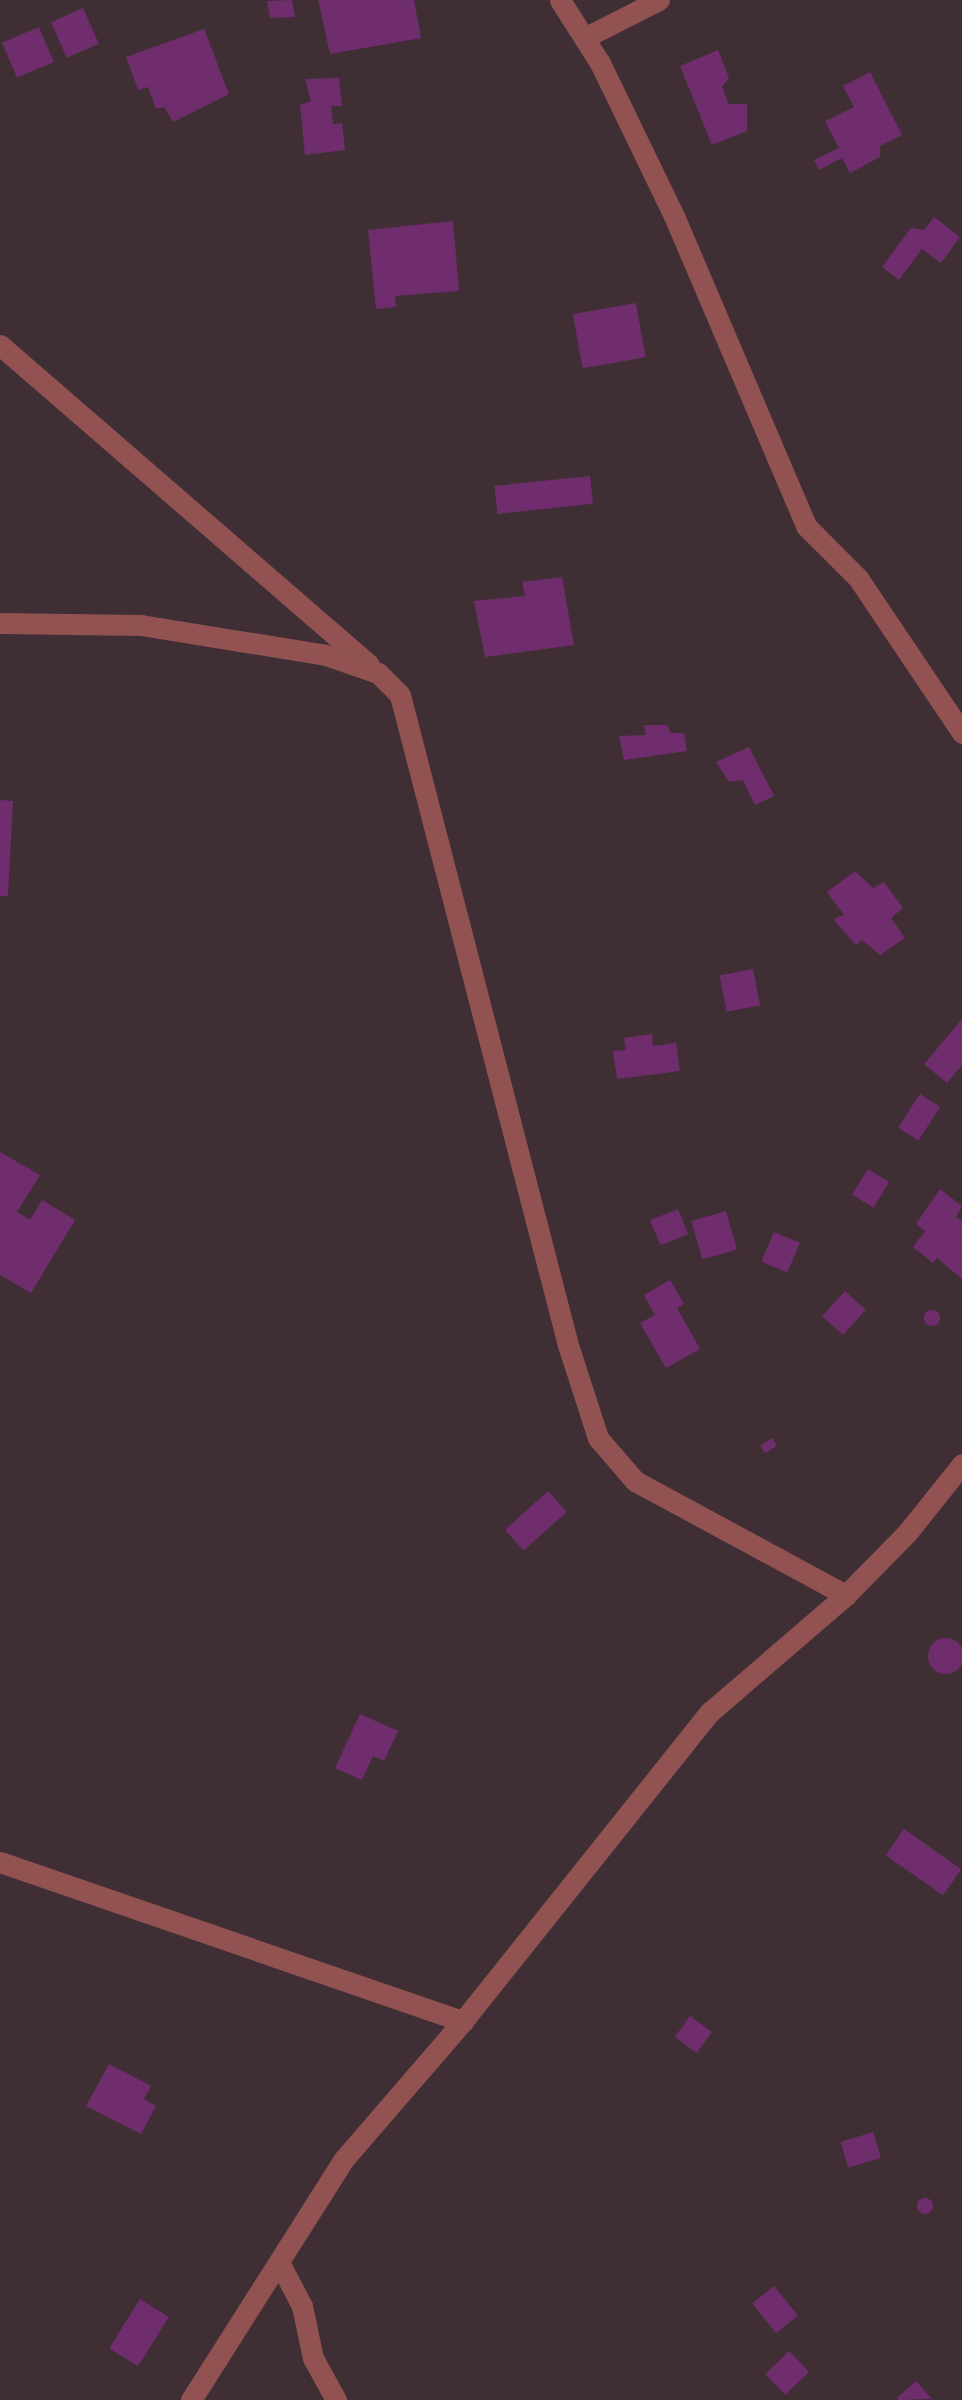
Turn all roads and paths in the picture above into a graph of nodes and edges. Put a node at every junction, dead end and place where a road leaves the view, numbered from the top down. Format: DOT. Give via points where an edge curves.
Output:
graph roads {
  1 [pos="560,0"];
  2 [pos="659,0"];
  3 [pos="584,38"];
  4 [pos="0,345"];
  5 [pos="0,623"];
  6 [pos="378,673"];
  7 [pos="962,733"];
  8 [pos="962,1464"];
  9 [pos="846,1595"];
  10 [pos="0,1863"];
  11 [pos="463,2021"];
  12 [pos="279,2262"];
  13 [pos="191,2400"];
  14 [pos="336,2400"];
  1 -- 3 [label="street"];
  2 -- 3 [label="street"];
  3 -- 7 [label="street" via="674,216 806,526 858,578"];
  4 -- 6 [label="street"];
  5 -- 6 [label="street" via="141,625 326,655"];
  6 -- 9 [label="street" via="400,695 568,1345 598,1438 635,1481"];
  8 -- 9 [label="street" via="907,1533"];
  9 -- 11 [label="street" via="710,1712"];
  10 -- 11 [label="street"];
  11 -- 12 [label="street" via="344,2159"];
  12 -- 13 [label="street"];
  12 -- 14 [label="street" via="302,2306 313,2358"];
}
